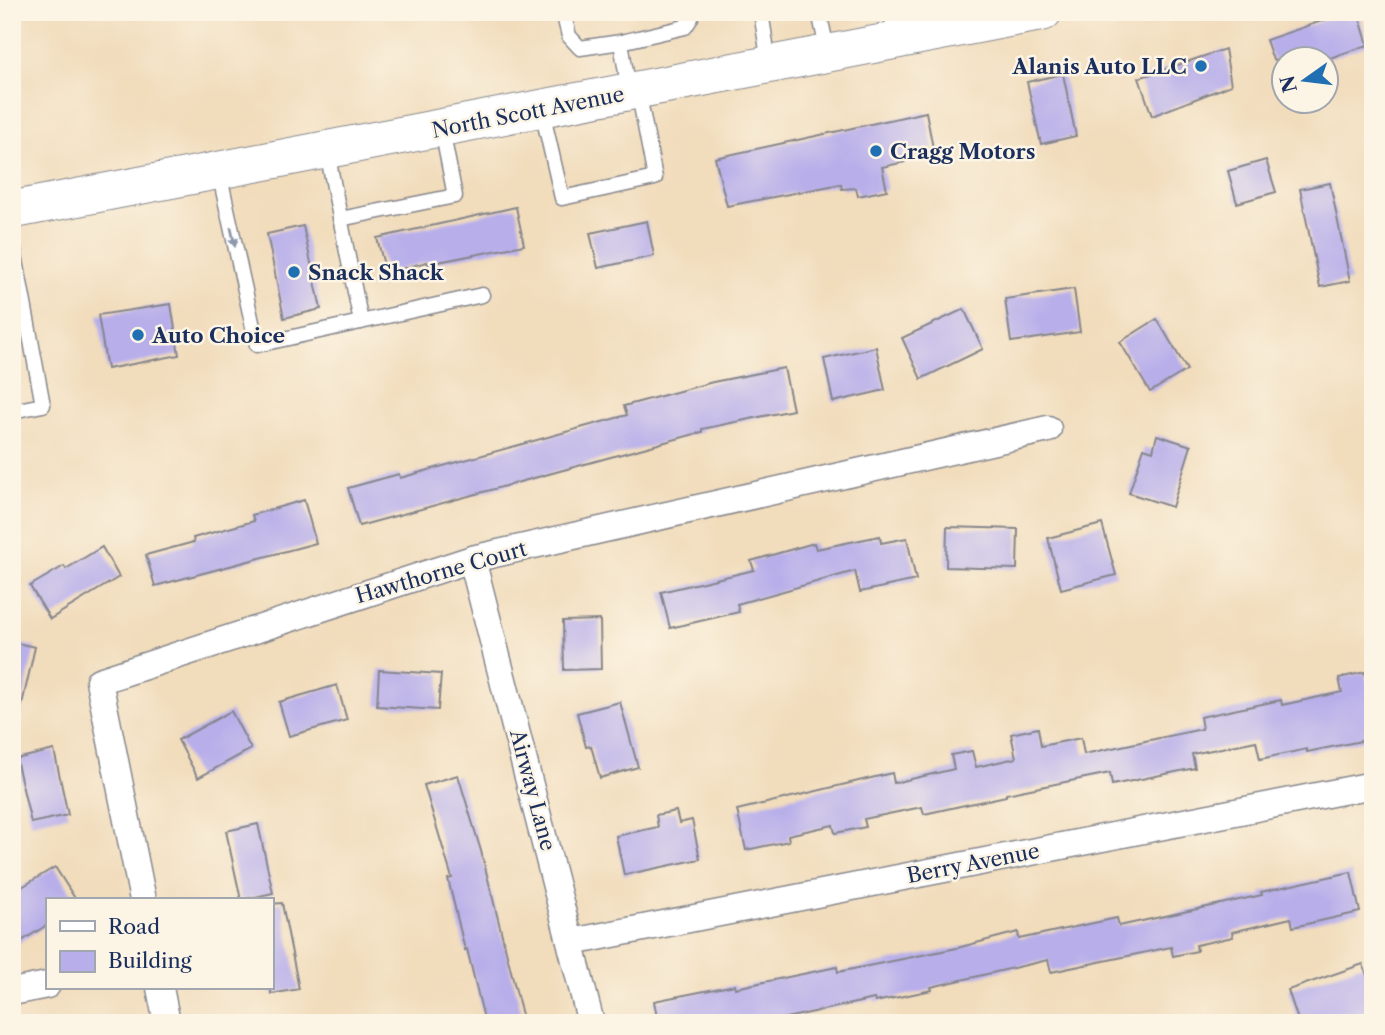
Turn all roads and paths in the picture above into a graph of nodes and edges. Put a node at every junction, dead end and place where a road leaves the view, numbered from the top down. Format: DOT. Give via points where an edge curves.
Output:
graph roads {
  1 [pos="563,12"];
  2 [pos="691,12"];
  3 [pos="761,12"];
  4 [pos="819,12"];
  5 [pos="1043,12"];
  6 [pos="900,26"];
  7 [pos="621,42"];
  8 [pos="828,54"];
  9 [pos="770,66"];
  10 [pos="634,91"];
  11 [pos="541,109"];
  12 [pos="442,128"];
  13 [pos="326,150"];
  14 [pos="219,171"];
  15 [pos="12,210"];
  16 [pos="340,219"];
  17 [pos="12,239"];
  18 [pos="482,295"];
  19 [pos="361,323"];
  20 [pos="12,411"];
  21 [pos="1048,429"];
  22 [pos="472,559"];
  23 [pos="1373,785"];
  24 [pos="143,898"];
  25 [pos="572,942"];
  26 [pos="46,985"];
  27 [pos="160,990"];
  28 [pos="12,992"];
  29 [pos="167,1023"];
  30 [pos="591,1023"];
  1 -- 7 [label="lane" via="569,36 580,48"];
  2 -- 7 [label="lane" via="685,27"];
  3 -- 9 [label="lane"];
  4 -- 8 [label="lane"];
  5 -- 6 [label="main road, North Scott Avenue"];
  6 -- 8 [label="main road, North Scott Avenue"];
  7 -- 10 [label="lane"];
  8 -- 9 [label="main road, North Scott Avenue"];
  9 -- 10 [label="main road, North Scott Avenue"];
  10 -- 11 [label="main road, North Scott Avenue"];
  10 -- 11 [label="lane" via="655,178 562,198"];
  11 -- 12 [label="main road, North Scott Avenue"];
  12 -- 13 [label="main road, North Scott Avenue"];
  12 -- 16 [label="lane" via="455,196"];
  13 -- 14 [label="main road, North Scott Avenue"];
  13 -- 16 [label="lane"];
  14 -- 15 [label="main road, North Scott Avenue"];
  14 -- 19 [label="lane, one-way" via="257,345"];
  16 -- 19 [label="lane"];
  17 -- 20 [label="lane" via="43,405"];
  18 -- 19 [label="lane"];
  21 -- 22 [label="street, Hawthorne Court"];
  22 -- 24 [label="street, Hawthorne Court" via="99,681"];
  22 -- 25 [label="street, Airway Lane"];
  23 -- 25 [label="street, Berry Avenue"];
  25 -- 30 [label="street, Airway Lane"];
  26 -- 28 [label="street"];
  27 -- 29 [label="street"];
}
